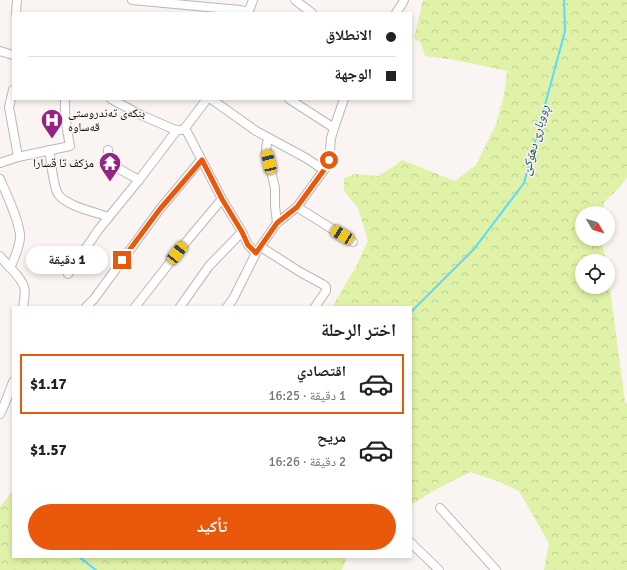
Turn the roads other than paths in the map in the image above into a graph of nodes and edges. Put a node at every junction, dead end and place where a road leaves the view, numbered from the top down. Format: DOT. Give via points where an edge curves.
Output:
graph roads {
  1 [pos="17,0"];
  2 [pos="132,0"];
  3 [pos="253,0"];
  4 [pos="295,0"];
  5 [pos="404,0"];
  6 [pos="16,12"];
  7 [pos="245,12"];
  8 [pos="248,12"];
  9 [pos="311,12"];
  10 [pos="397,12"];
  11 [pos="0,51"];
  12 [pos="12,55"];
  13 [pos="12,94"];
  14 [pos="65,100"];
  15 [pos="113,100"];
  16 [pos="206,100"];
  17 [pos="212,100"];
  18 [pos="292,100"];
  19 [pos="344,100"];
  20 [pos="334,128"];
  21 [pos="181,129"];
  22 [pos="269,138"];
  23 [pos="49,150"];
  24 [pos="108,150"];
  25 [pos="18,156"];
  26 [pos="202,160"];
  27 [pos="0,163"];
  28 [pos="324,170"];
  29 [pos="0,179"];
  30 [pos="139,180"];
  31 [pos="222,199"];
  32 [pos="297,207"];
  33 [pos="109,216"];
  34 [pos="277,223"];
  35 [pos="242,232"];
  36 [pos="353,242"];
  37 [pos="259,250"];
  38 [pos="0,256"];
  39 [pos="10,268"];
  40 [pos="68,274"];
  41 [pos="23,306"];
  42 [pos="87,306"];
  43 [pos="136,306"];
  44 [pos="181,306"];
  45 [pos="228,306"];
  46 [pos="316,306"];
  47 [pos="12,385"];
  48 [pos="0,414"];
  49 [pos="440,508"];
  50 [pos="412,543"];
  51 [pos="439,570"];
  52 [pos="496,570"];
  1 -- 6 [label="street"];
  2 -- 7 [label="street"];
  3 -- 8 [label="street"];
  4 -- 9 [label="street"];
  5 -- 10 [label="street"];
  11 -- 12 [label="street"];
  13 -- 25 [label="street" via="9,107"];
  14 -- 23 [label="street" via="70,146"];
  15 -- 21 [label="street" via="170,128"];
  16 -- 21 [label="street"];
  17 -- 22 [label="street"];
  18 -- 20 [label="street"];
  19 -- 20 [label="street"];
  20 -- 28 [label="street" via="329,160"];
  21 -- 26 [label="street"];
  21 -- 30 [label="street"];
  22 -- 28 [label="street"];
  22 -- 34 [label="street" via="266,150 275,188"];
  23 -- 25 [label="street"];
  23 -- 33 [label="street" via="55,185 62,198 77,207"];
  24 -- 30 [label="street" via="112,165"];
  25 -- 27 [label="street"];
  26 -- 31 [label="street"];
  26 -- 42 [label="street" via="160,209"];
  28 -- 32 [label="street"];
  29 -- 39 [label="street" via="20,231"];
  30 -- 33 [label="street"];
  31 -- 35 [label="street"];
  31 -- 43 [label="street"];
  32 -- 34 [label="street"];
  32 -- 36 [label="street"];
  33 -- 40 [label="street"];
  34 -- 37 [label="street"];
  35 -- 37 [label="street" via="248,245"];
  35 -- 44 [label="street" via="209,266"];
  37 -- 45 [label="street"];
  37 -- 46 [label="street" via="324,285 326,291"];
  38 -- 39 [label="street"];
  39 -- 41 [label="street" via="24,288"];
  47 -- 48 [label="street"];
  49 -- 52 [label="street"];
  50 -- 51 [label="street"];
}
